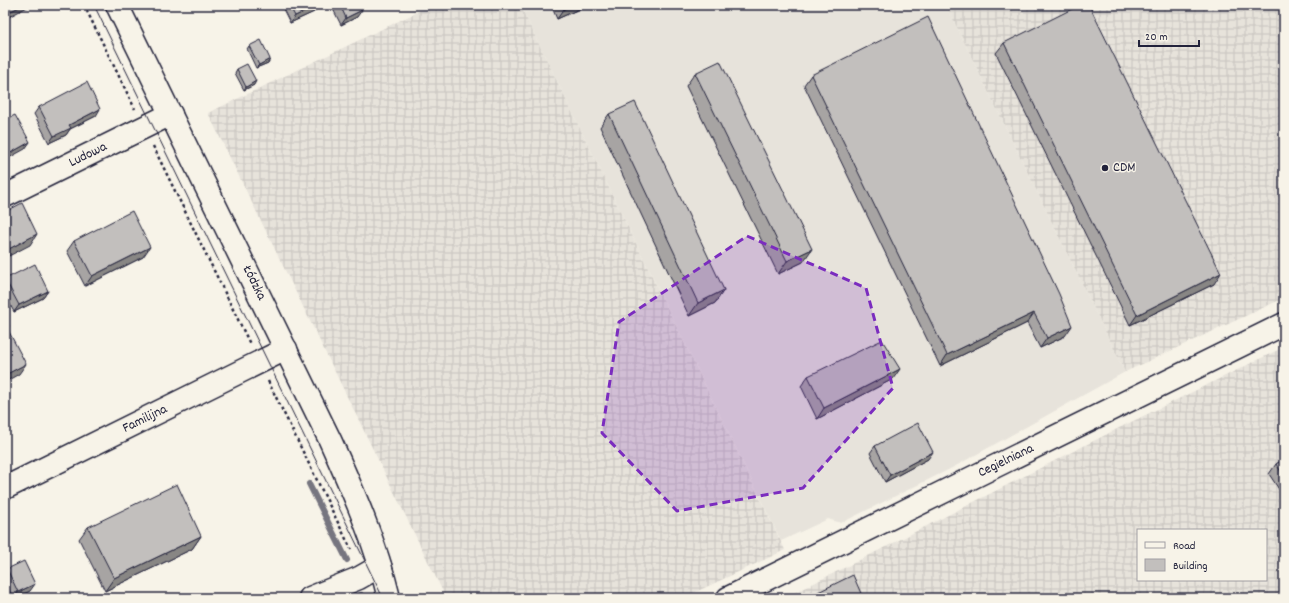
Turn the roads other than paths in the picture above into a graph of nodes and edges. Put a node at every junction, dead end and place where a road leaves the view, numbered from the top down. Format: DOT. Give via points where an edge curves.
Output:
graph roads {
  1 [pos="117,5"];
  2 [pos="171,114"];
  3 [pos="5,196"];
  4 [pos="1284,324"];
  5 [pos="286,349"];
  6 [pos="5,488"];
  7 [pos="380,566"];
  8 [pos="310,598"];
  9 [pos="389,598"];
  10 [pos="728,598"];
  1 -- 2 [label="street, Łódzka"];
  2 -- 3 [label="street, Ludowa"];
  2 -- 5 [label="street, Łódzka"];
  4 -- 10 [label="street, Cegielniana"];
  5 -- 6 [label="street, Familijna"];
  5 -- 7 [label="street, Łódzka" via="338,457 361,511"];
  7 -- 8 [label="street" via="360,578"];
  7 -- 9 [label="street, Łódzka"];
}
